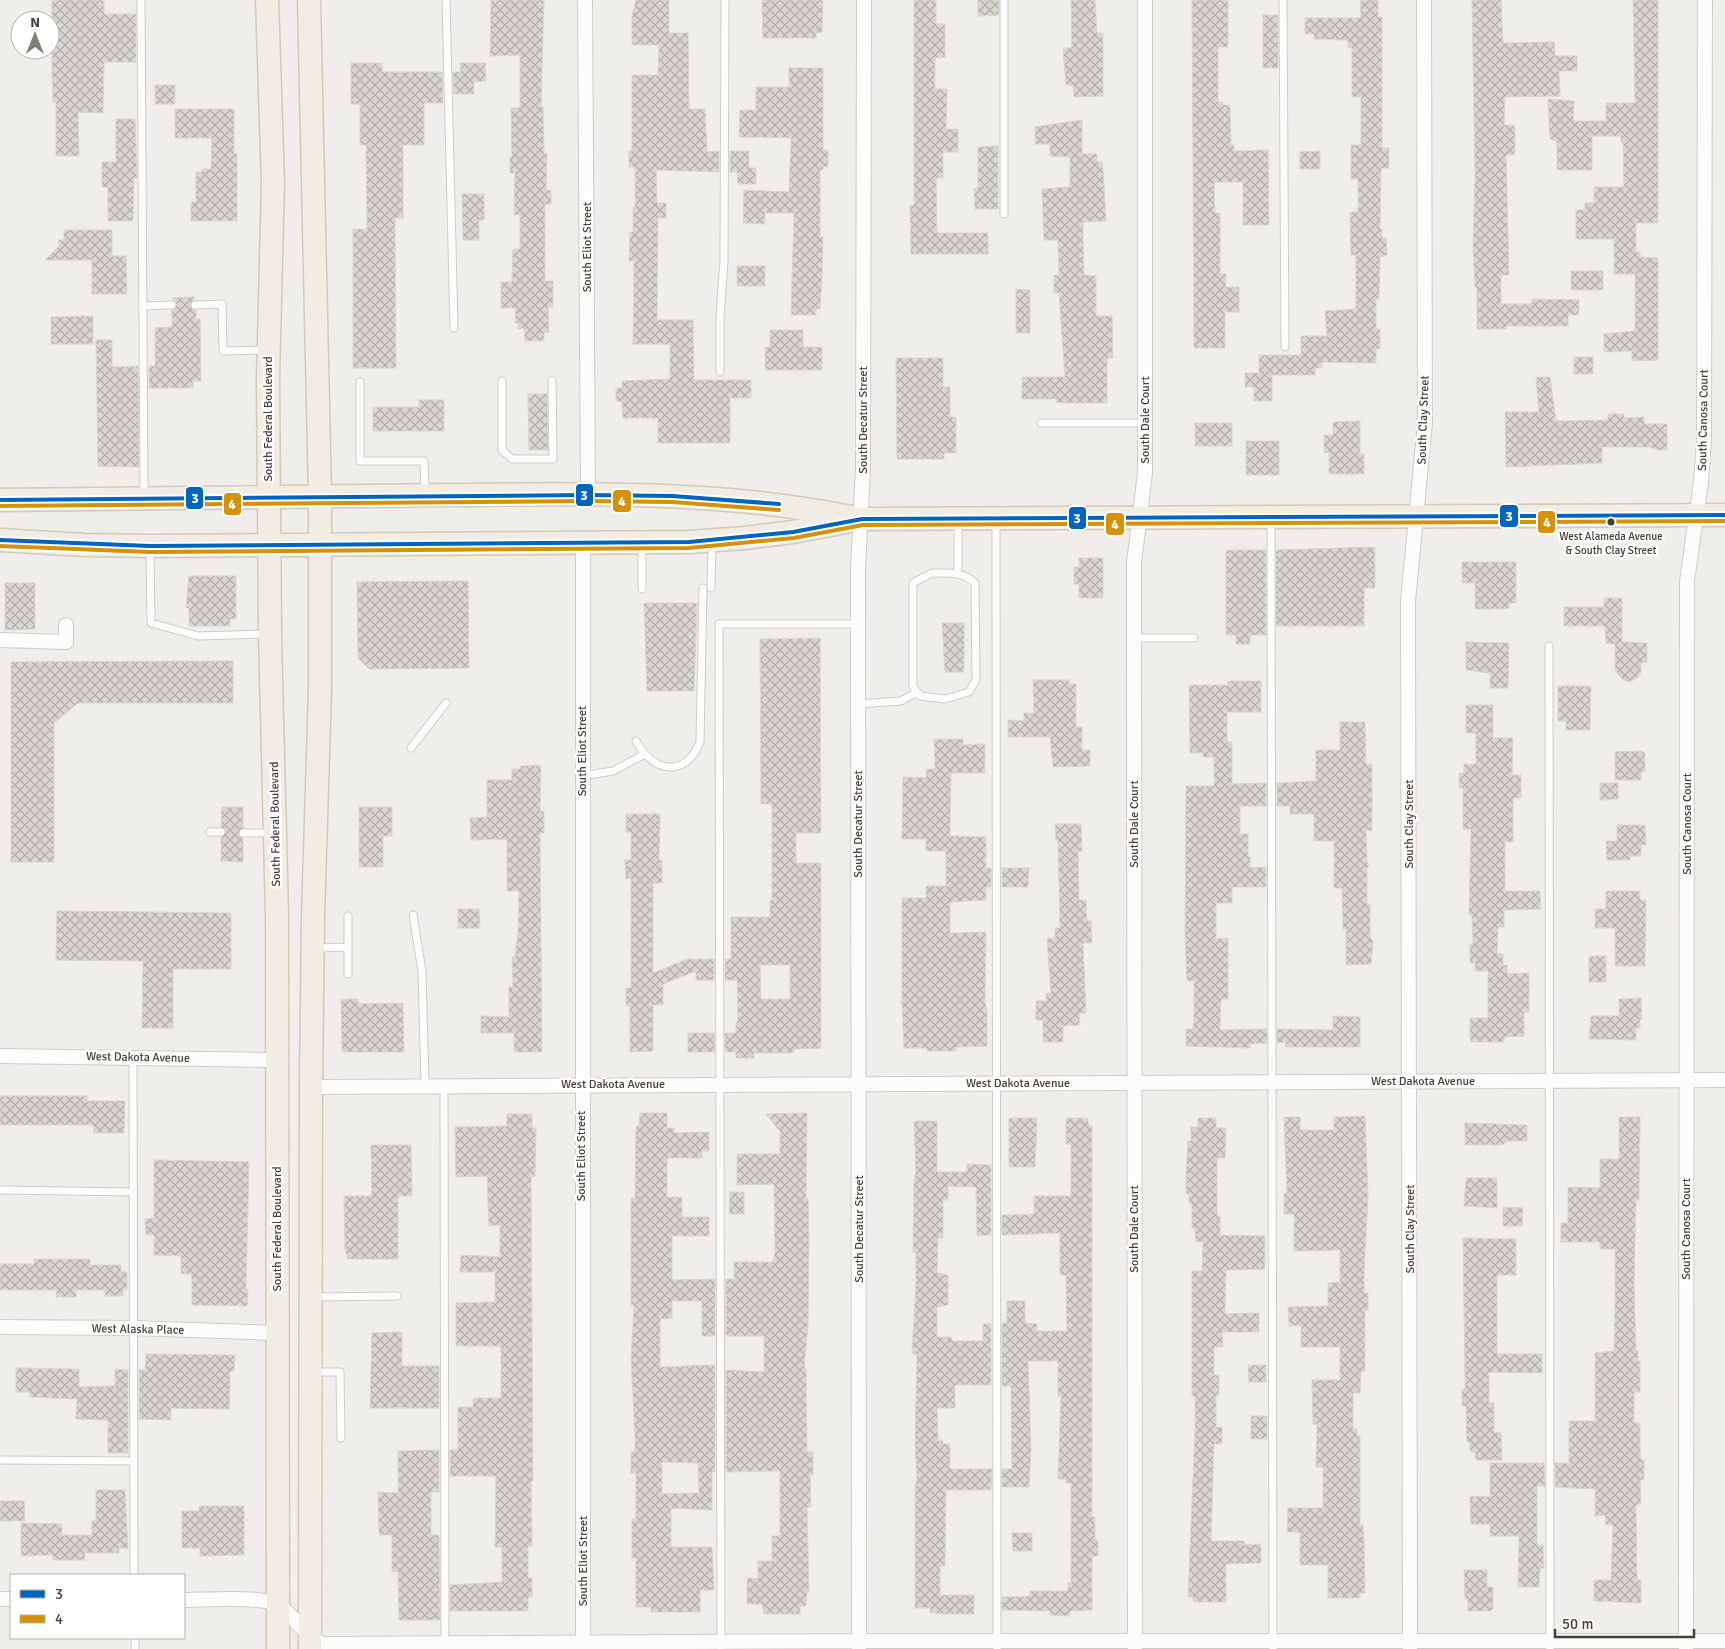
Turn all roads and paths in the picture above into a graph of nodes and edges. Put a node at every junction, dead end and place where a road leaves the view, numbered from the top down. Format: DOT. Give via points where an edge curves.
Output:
graph roads {
  1 [pos="141,0"];
  2 [pos="267,0"];
  3 [pos="309,0"];
  4 [pos="446,0"];
  5 [pos="585,0"];
  6 [pos="725,0"];
  7 [pos="864,0"];
  8 [pos="1004,0"];
  9 [pos="1145,0"];
  10 [pos="1283,0"];
  11 [pos="1424,0"];
  12 [pos="1705,0"];
  13 [pos="1004,214"];
  14 [pos="172,305"];
  15 [pos="196,305"];
  16 [pos="144,306"];
  17 [pos="454,328"];
  18 [pos="1285,347"];
  19 [pos="268,350"];
  20 [pos="720,372"];
  21 [pos="552,380"];
  22 [pos="502,381"];
  23 [pos="360,382"];
  24 [pos="1041,423"];
  25 [pos="1145,423"];
  26 [pos="588,495"];
  27 [pos="268,496"];
  28 [pos="320,496"];
  29 [pos="425,496"];
  30 [pos="144,497"];
  31 [pos="0,500"];
  32 [pos="1725,515"];
  33 [pos="1696,516"];
  34 [pos="1416,517"];
  35 [pos="1141,518"];
  36 [pos="1271,518"];
  37 [pos="862,519"];
  38 [pos="958,519"];
  39 [pos="996,519"];
  40 [pos="0,540"];
  41 [pos="712,541"];
  42 [pos="642,542"];
  43 [pos="583,544"];
  44 [pos="269,545"];
  45 [pos="320,545"];
  46 [pos="150,546"];
  47 [pos="958,573"];
  48 [pos="703,588"];
  49 [pos="711,588"];
  50 [pos="642,589"];
  51 [pos="858,624"];
  52 [pos="66,625"];
  53 [pos="270,634"];
  54 [pos="1134,638"];
  55 [pos="1194,638"];
  56 [pos="0,640"];
  57 [pos="1549,646"];
  58 [pos="917,692"];
  59 [pos="446,703"];
  60 [pos="858,704"];
  61 [pos="636,741"];
  62 [pos="411,748"];
  63 [pos="643,755"];
  64 [pos="582,776"];
  65 [pos="210,832"];
  66 [pos="221,832"];
  67 [pos="243,833"];
  68 [pos="276,833"];
  69 [pos="413,914"];
  70 [pos="348,916"];
  71 [pos="347,947"];
  72 [pos="313,948"];
  73 [pos="348,974"];
  74 [pos="0,1056"];
  75 [pos="133,1056"];
  76 [pos="276,1060"];
  77 [pos="1687,1080"];
  78 [pos="1725,1080"];
  79 [pos="1550,1081"];
  80 [pos="1134,1082"];
  81 [pos="1272,1082"];
  82 [pos="1410,1082"];
  83 [pos="996,1083"];
  84 [pos="720,1084"];
  85 [pos="858,1084"];
  86 [pos="425,1085"];
  87 [pos="444,1085"];
  88 [pos="581,1085"];
  89 [pos="311,1087"];
  90 [pos="0,1190"];
  91 [pos="134,1192"];
  92 [pos="397,1296"];
  93 [pos="311,1297"];
  94 [pos="0,1327"];
  95 [pos="134,1328"];
  96 [pos="277,1333"];
  97 [pos="311,1372"];
  98 [pos="341,1438"];
  99 [pos="0,1460"];
  100 [pos="134,1461"];
  101 [pos="134,1574"];
  102 [pos="185,1600"];
  103 [pos="279,1605"];
  104 [pos="1725,1641"];
  105 [pos="310,1644"];
  106 [pos="1410,1644"];
  107 [pos="721,1645"];
  108 [pos="859,1645"];
  109 [pos="997,1645"];
  110 [pos="1274,1645"];
  111 [pos="1550,1645"];
  112 [pos="1686,1645"];
  113 [pos="445,1646"];
  114 [pos="583,1646"];
  115 [pos="1135,1646"];
  116 [pos="278,1649"];
  1 -- 16 [label="lane"];
  2 -- 19 [label="main road, South Federal Boulevard" via="273,183"];
  3 -- 28 [label="main road"];
  4 -- 17 [label="lane"];
  5 -- 26 [label="street, South Eliot Street"];
  6 -- 20 [label="lane" via="724,261"];
  7 -- 37 [label="street, South Decatur Street"];
  8 -- 13 [label="lane"];
  9 -- 25 [label="street, South Dale Court"];
  10 -- 18 [label="lane"];
  11 -- 34 [label="street, South Clay Street" via="1425,423"];
  12 -- 33 [label="street, South Canosa Court" via="1704,440"];
  14 -- 16 [label="lane"];
  15 -- 19 [label="lane" via="222,304 223,351"];
  16 -- 30 [label="lane"];
  19 -- 27 [label="main road, South Federal Boulevard"];
  21 -- 22 [label="lane" via="553,459 512,459 502,450"];
  23 -- 29 [label="lane" via="360,461 424,461"];
  24 -- 25 [label="lane"];
  25 -- 35 [label="street, South Dale Court"];
  26 -- 29 [label="main road"];
  26 -- 37 [label="main road" via="740,499"];
  27 -- 28 [label="main road"];
  27 -- 30 [label="main road"];
  27 -- 44 [label="main road, South Federal Boulevard"];
  28 -- 29 [label="main road"];
  28 -- 45 [label="main road"];
  30 -- 31 [label="main road"];
  32 -- 33 [label="main road"];
  33 -- 34 [label="main road"];
  33 -- 77 [label="street, South Canosa Court" via="1687,581"];
  34 -- 36 [label="main road"];
  34 -- 82 [label="street, South Clay Street" via="1408,601"];
  35 -- 36 [label="main road"];
  35 -- 39 [label="main road"];
  35 -- 54 [label="street, South Dale Court" via="1134,564"];
  36 -- 81 [label="lane"];
  37 -- 38 [label="main road"];
  37 -- 41 [label="main road" via="793,532"];
  37 -- 51 [label="street, South Decatur Street"];
  38 -- 39 [label="main road"];
  38 -- 47 [label="lane"];
  39 -- 83 [label="lane"];
  40 -- 46 [label="main road"];
  41 -- 42 [label="main road"];
  41 -- 49 [label="lane"];
  42 -- 43 [label="main road"];
  42 -- 50 [label="lane"];
  43 -- 45 [label="main road"];
  43 -- 64 [label="street, South Eliot Street"];
  44 -- 45 [label="main road"];
  44 -- 46 [label="main road"];
  44 -- 53 [label="main road, South Federal Boulevard"];
  45 -- 72 [label="main road" via="320,689"];
  46 -- 53 [label="lane" via="151,623 198,636"];
  47 -- 58 [label="lane" via="932,573 913,583 913,687"];
  47 -- 58 [label="lane" via="967,575 975,583 976,680 969,692 945,699 920,696"];
  48 -- 63 [label="lane" via="700,742 696,754 685,764 671,767 656,764"];
  51 -- 60 [label="street, South Decatur Street"];
  51 -- 84 [label="lane" via="719,624"];
  52 -- 56 [label="street" via="66,642"];
  53 -- 68 [label="main road, South Federal Boulevard"];
  54 -- 55 [label="lane"];
  54 -- 80 [label="street, South Dale Court"];
  57 -- 79 [label="lane"];
  58 -- 60 [label="lane" via="901,701"];
  59 -- 62 [label="lane"];
  60 -- 85 [label="street, South Decatur Street"];
  61 -- 63 [label="lane"];
  63 -- 64 [label="lane" via="613,771"];
  64 -- 88 [label="street, South Eliot Street"];
  65 -- 66 [label="lane"];
  67 -- 68 [label="lane"];
  68 -- 76 [label="main road, South Federal Boulevard"];
  69 -- 86 [label="lane" via="422,971"];
  70 -- 71 [label="lane"];
  71 -- 72 [label="lane"];
  71 -- 73 [label="lane"];
  72 -- 89 [label="main road"];
  74 -- 75 [label="street, West Dakota Avenue"];
  75 -- 76 [label="street, West Dakota Avenue"];
  75 -- 91 [label="lane"];
  76 -- 96 [label="main road, South Federal Boulevard"];
  77 -- 78 [label="street, West Dakota Avenue"];
  77 -- 79 [label="street, West Dakota Avenue"];
  77 -- 112 [label="street, South Canosa Court"];
  79 -- 82 [label="street, West Dakota Avenue"];
  79 -- 111 [label="lane"];
  80 -- 81 [label="street, West Dakota Avenue"];
  80 -- 83 [label="street, West Dakota Avenue"];
  80 -- 115 [label="street, South Dale Court"];
  81 -- 82 [label="street, West Dakota Avenue"];
  81 -- 110 [label="lane"];
  82 -- 106 [label="street, South Clay Street"];
  83 -- 85 [label="street, West Dakota Avenue"];
  83 -- 109 [label="lane"];
  84 -- 85 [label="street, West Dakota Avenue"];
  84 -- 88 [label="street, West Dakota Avenue"];
  84 -- 107 [label="lane"];
  85 -- 108 [label="street, South Decatur Street"];
  86 -- 87 [label="street, West Dakota Avenue"];
  86 -- 89 [label="street, West Dakota Avenue"];
  87 -- 88 [label="street, West Dakota Avenue"];
  87 -- 113 [label="lane"];
  88 -- 114 [label="street, South Eliot Street"];
  89 -- 93 [label="main road"];
  90 -- 91 [label="lane"];
  91 -- 95 [label="lane"];
  92 -- 93 [label="lane"];
  93 -- 97 [label="main road"];
  94 -- 95 [label="street, West Alaska Place"];
  95 -- 96 [label="street, West Alaska Place"];
  95 -- 100 [label="lane"];
  96 -- 103 [label="main road, South Federal Boulevard"];
  97 -- 98 [label="lane" via="340,1372"];
  97 -- 105 [label="main road"];
  99 -- 100 [label="lane"];
  100 -- 101 [label="lane"];
  102 -- 103 [label="street" via="262,1600"];
  103 -- 105 [label="street"];
  103 -- 116 [label="main road, South Federal Boulevard"];
  104 -- 112 [label="street"];
  105 -- 113 [label="street"];
  106 -- 110 [label="street"];
  106 -- 111 [label="street"];
  107 -- 108 [label="street"];
  107 -- 114 [label="street"];
  108 -- 109 [label="street"];
  109 -- 115 [label="street"];
  110 -- 115 [label="street"];
  111 -- 112 [label="street"];
  113 -- 114 [label="street"];
}
